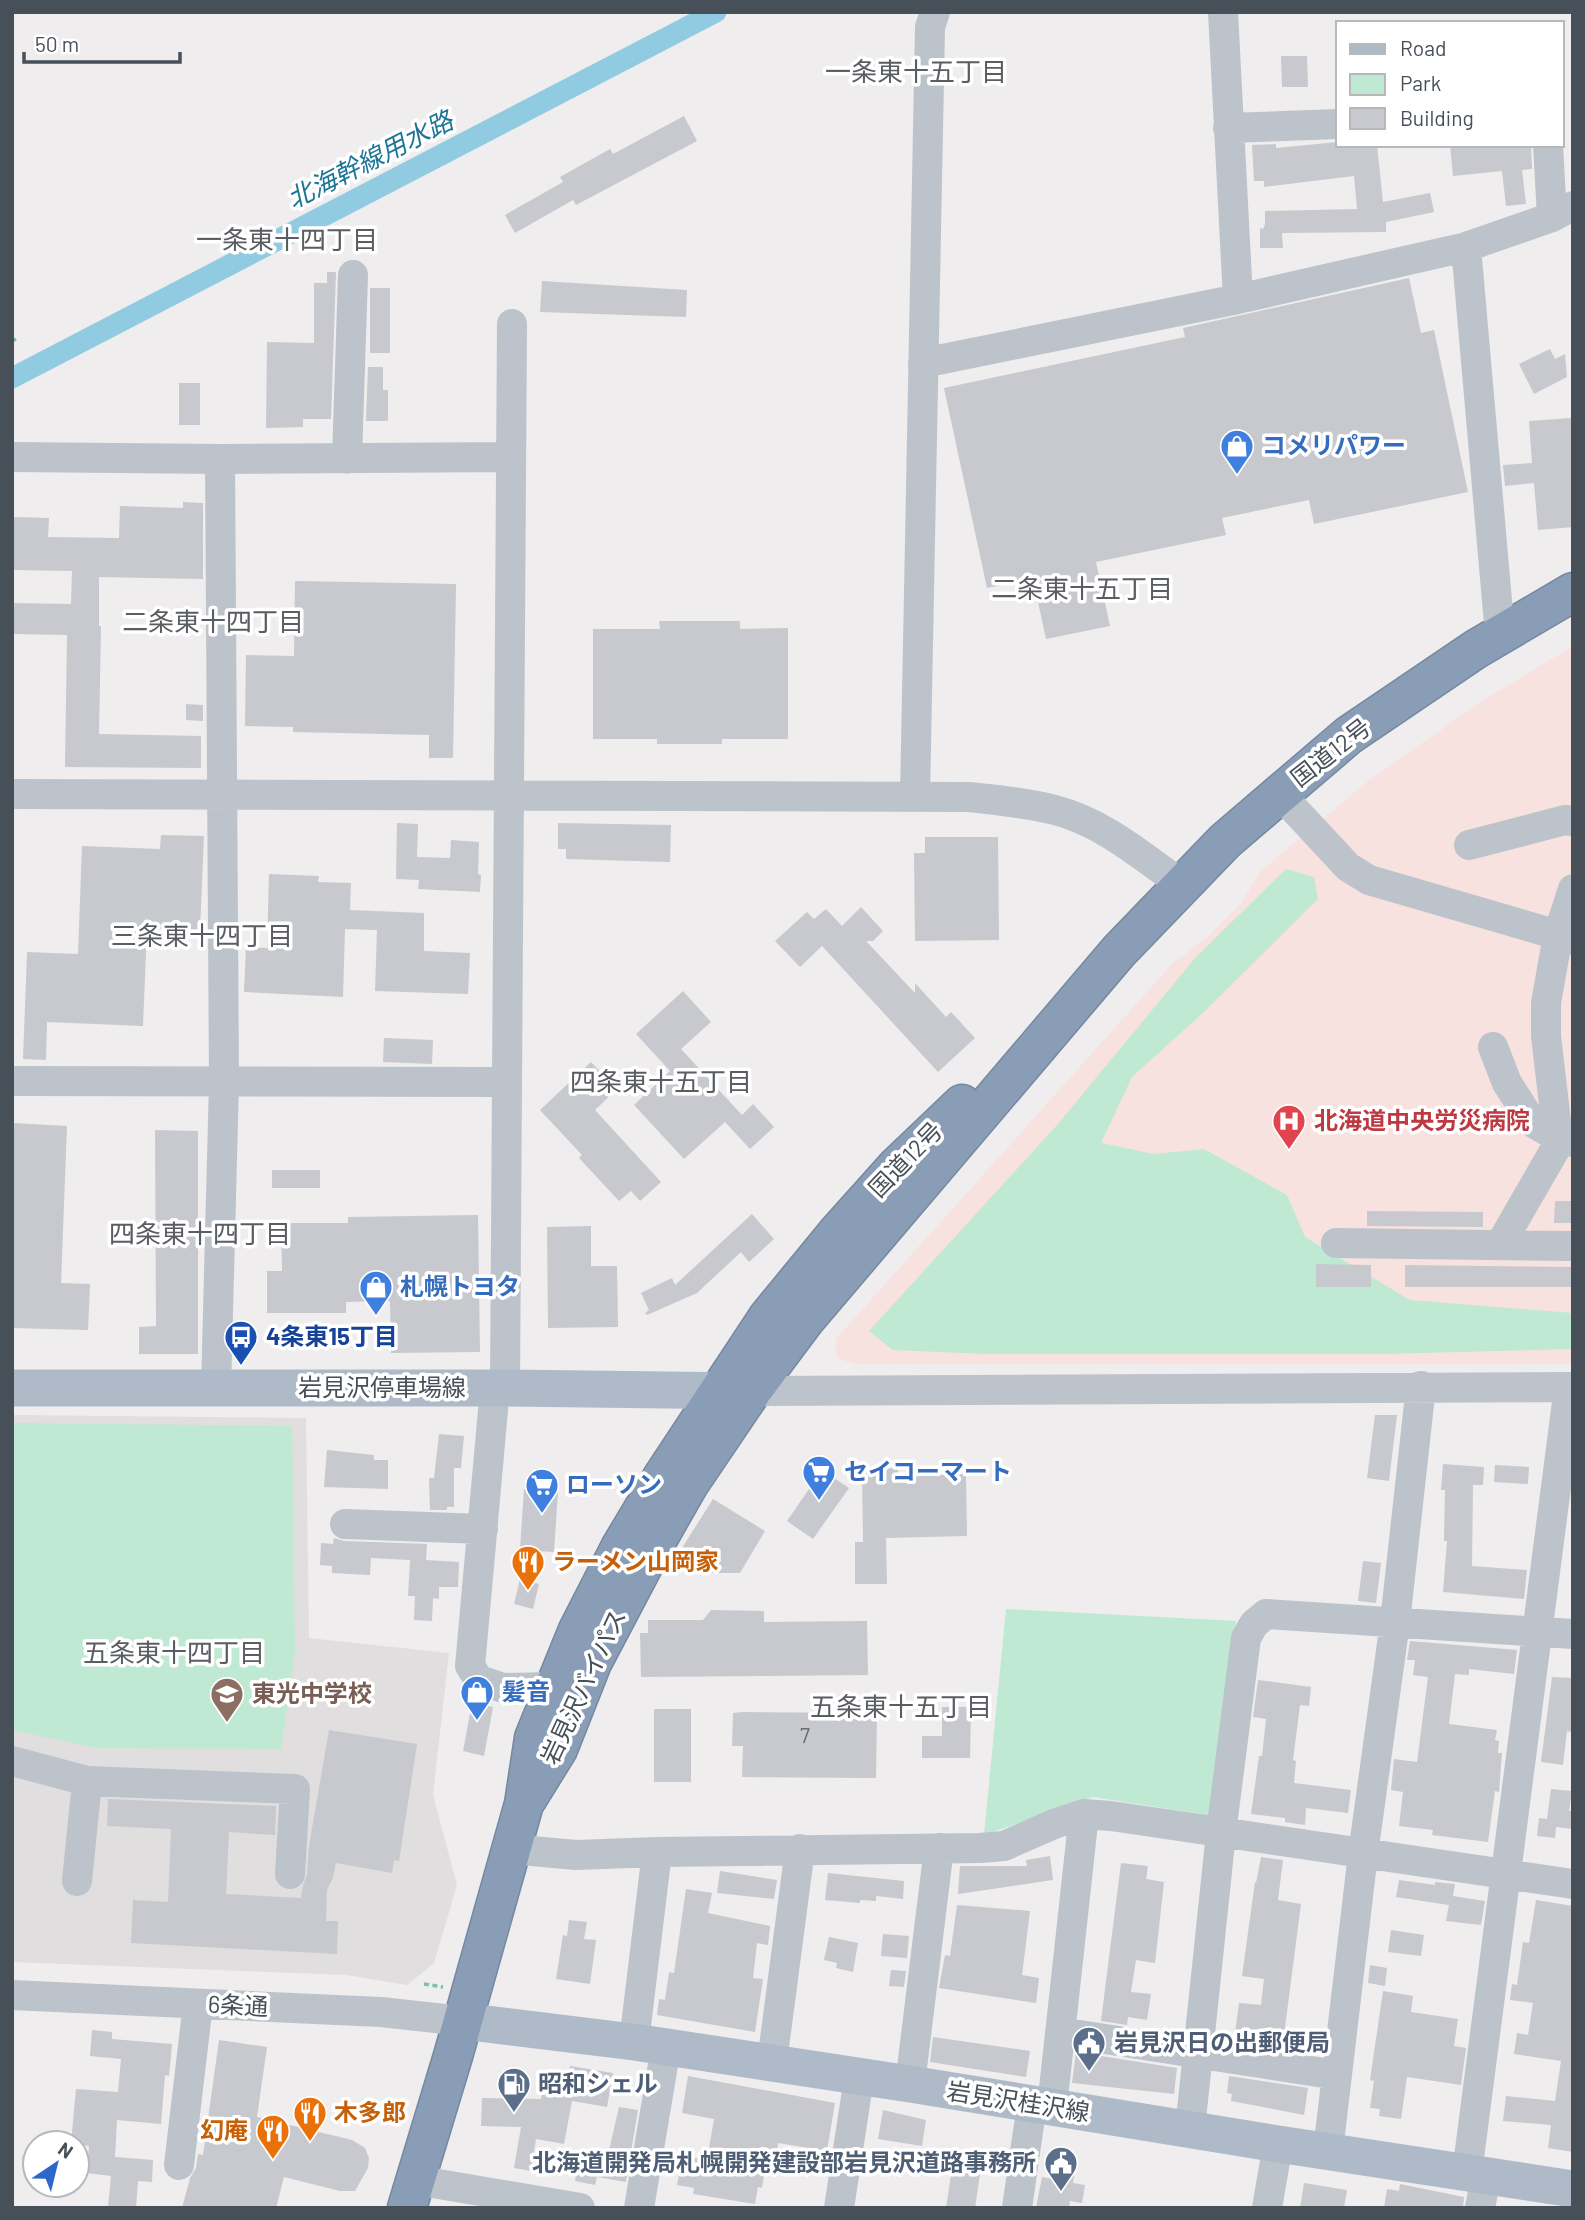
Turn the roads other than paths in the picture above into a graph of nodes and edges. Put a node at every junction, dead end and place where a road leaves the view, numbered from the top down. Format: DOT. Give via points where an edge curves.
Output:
graph roads {
  1 [pos="934,12"];
  2 [pos="1223,12"];
  3 [pos="1336,124"];
  4 [pos="1228,128"];
  5 [pos="1548,147"];
  6 [pos="1563,211"];
  7 [pos="1466,247"];
  8 [pos="353,275"];
  9 [pos="1238,299"];
  10 [pos="512,324"];
  11 [pos="923,363"];
  12 [pos="12,457"];
  13 [pos="511,457"];
  14 [pos="220,459"];
  15 [pos="347,459"];
  16 [pos="1573,593"];
  17 [pos="1500,635"];
  18 [pos="1279,793"];
  19 [pos="12,794"];
  20 [pos="221,795"];
  21 [pos="508,797"];
  22 [pos="915,797"];
  23 [pos="1573,821"];
  24 [pos="1469,845"];
  25 [pos="1181,884"];
  26 [pos="1573,889"];
  27 [pos="1565,938"];
  28 [pos="1493,1046"];
  29 [pos="12,1081"];
  30 [pos="224,1082"];
  31 [pos="506,1082"];
  32 [pos="1567,1140"];
  33 [pos="1336,1243"];
  34 [pos="1500,1245"];
  35 [pos="1573,1246"];
  36 [pos="1421,1386"];
  37 [pos="1571,1387"];
  38 [pos="12,1388"];
  39 [pos="500,1388"];
  40 [pos="216,1389"];
  41 [pos="735,1392"];
  42 [pos="345,1524"];
  43 [pos="483,1528"];
  44 [pos="1395,1622"];
  45 [pos="1536,1631"];
  46 [pos="1573,1634"];
  47 [pos="554,1687"];
  48 [pos="12,1761"];
  49 [pos="87,1781"];
  50 [pos="524,1804"];
  51 [pos="1084,1814"];
  52 [pos="1221,1833"];
  53 [pos="939,1848"];
  54 [pos="510,1849"];
  55 [pos="800,1849"];
  56 [pos="657,1852"];
  57 [pos="1363,1854"];
  58 [pos="1505,1873"];
  59 [pos="290,1874"];
  60 [pos="77,1881"];
  61 [pos="1573,1884"];
  62 [pos="12,1995"];
  63 [pos="198,2004"];
  64 [pos="463,2021"];
  65 [pos="1060,2032"];
  66 [pos="650,2044"];
  67 [pos="1198,2053"];
  68 [pos="772,2062"];
  69 [pos="1337,2076"];
  70 [pos="859,2078"];
  71 [pos="910,2084"];
  72 [pos="1042,2106"];
  73 [pos="1190,2129"];
  74 [pos="1278,2144"];
  75 [pos="1328,2151"];
  76 [pos="179,2165"];
  77 [pos="1478,2186"];
  78 [pos="1573,2189"];
  79 [pos="411,2194"];
  80 [pos="580,2208"];
  81 [pos="639,2208"];
  82 [pos="839,2208"];
  83 [pos="1017,2208"];
  84 [pos="1267,2208"];
  1 -- 11 [label="street" via="930,27"];
  2 -- 4 [label="street"];
  3 -- 4 [label="street"];
  4 -- 9 [label="street"];
  5 -- 6 [label="street"];
  6 -- 7 [label="street"];
  7 -- 9 [label="street"];
  7 -- 17 [label="street"];
  8 -- 15 [label="street"];
  9 -- 11 [label="street"];
  10 -- 13 [label="street"];
  11 -- 22 [label="street"];
  12 -- 14 [label="street"];
  13 -- 15 [label="street"];
  13 -- 21 [label="street"];
  14 -- 15 [label="street"];
  14 -- 20 [label="street"];
  16 -- 17 [label="highway, 国道12号"];
  17 -- 18 [label="highway, 国道12号" via="1349,735"];
  18 -- 25 [label="highway, 国道12号"];
  18 -- 27 [label="street" via="1348,867 1369,880"];
  19 -- 20 [label="street"];
  20 -- 21 [label="street"];
  20 -- 30 [label="street"];
  21 -- 22 [label="street"];
  21 -- 31 [label="street"];
  22 -- 25 [label="street" via="1020,802 1058,811 1097,827"];
  23 -- 24 [label="street"];
  25 -- 41 [label="highway, 国道12号" via="863,1204 768,1317"];
  26 -- 27 [label="street"];
  27 -- 32 [label="street" via="1546,1003 1546,1036 1557,1130"];
  28 -- 32 [label="street" via="1507,1083 1532,1122"];
  29 -- 30 [label="street"];
  30 -- 31 [label="street"];
  30 -- 40 [label="street"];
  31 -- 39 [label="street"];
  32 -- 34 [label="street"];
  33 -- 34 [label="street"];
  34 -- 35 [label="street"];
  36 -- 37 [label="street"];
  36 -- 41 [label="street"];
  36 -- 44 [label="street"];
  37 -- 45 [label="street"];
  38 -- 40 [label="main road, 岩見沢停車場線"];
  39 -- 40 [label="main road, 岩見沢停車場線"];
  39 -- 41 [label="main road, 岩見沢停車場線"];
  39 -- 43 [label="street"];
  41 -- 47 [label="highway, 岩見沢バイパス" via="663,1476 620,1548"];
  41 -- 50 [label="highway, 岩見沢バイパス" via="592,1664 558,1749"];
  42 -- 43 [label="street"];
  43 -- 47 [label="street" via="470,1666 479,1680 503,1688"];
  44 -- 45 [label="street"];
  44 -- 52 [label="street" via="1266,1614 1254,1624 1246,1638"];
  44 -- 57 [label="street"];
  45 -- 46 [label="street"];
  45 -- 58 [label="street"];
  47 -- 50 [label="highway, 岩見沢バイパス" via="534,1738"];
  48 -- 49 [label="street"];
  49 -- 59 [label="street" via="295,1789"];
  49 -- 60 [label="street"];
  50 -- 54 [label="highway, 岩見沢バイパス"];
  51 -- 52 [label="street"];
  51 -- 53 [label="street" via="1004,1846"];
  51 -- 65 [label="street"];
  52 -- 57 [label="street"];
  52 -- 67 [label="street"];
  53 -- 55 [label="street"];
  53 -- 71 [label="street"];
  54 -- 56 [label="street" via="576,1855"];
  54 -- 64 [label="highway, 岩見沢バイパス"];
  55 -- 56 [label="street"];
  55 -- 68 [label="street"];
  56 -- 66 [label="street"];
  57 -- 58 [label="street"];
  57 -- 69 [label="street"];
  58 -- 61 [label="street"];
  58 -- 77 [label="street"];
  62 -- 63 [label="street, 6条通"];
  63 -- 64 [label="street, 6条通" via="381,2012"];
  63 -- 76 [label="street"];
  64 -- 66 [label="main road, 岩見沢桂沢線"];
  64 -- 79 [label="highway, 岩見沢バイパス"];
  65 -- 67 [label="street"];
  65 -- 72 [label="street"];
  66 -- 68 [label="main road, 岩見沢桂沢線"];
  66 -- 81 [label="street"];
  67 -- 69 [label="street"];
  67 -- 73 [label="street"];
  68 -- 70 [label="main road, 岩見沢桂沢線"];
  69 -- 75 [label="street"];
  70 -- 71 [label="main road, 岩見沢桂沢線"];
  70 -- 82 [label="street"];
  71 -- 72 [label="main road, 岩見沢桂沢線"];
  72 -- 73 [label="main road, 岩見沢桂沢線"];
  72 -- 83 [label="street"];
  73 -- 74 [label="main road, 岩見沢桂沢線"];
  74 -- 75 [label="main road, 岩見沢桂沢線"];
  74 -- 84 [label="street"];
  75 -- 77 [label="main road, 岩見沢桂沢線"];
  77 -- 78 [label="main road, 岩見沢桂沢線"];
  79 -- 80 [label="street"];
}
